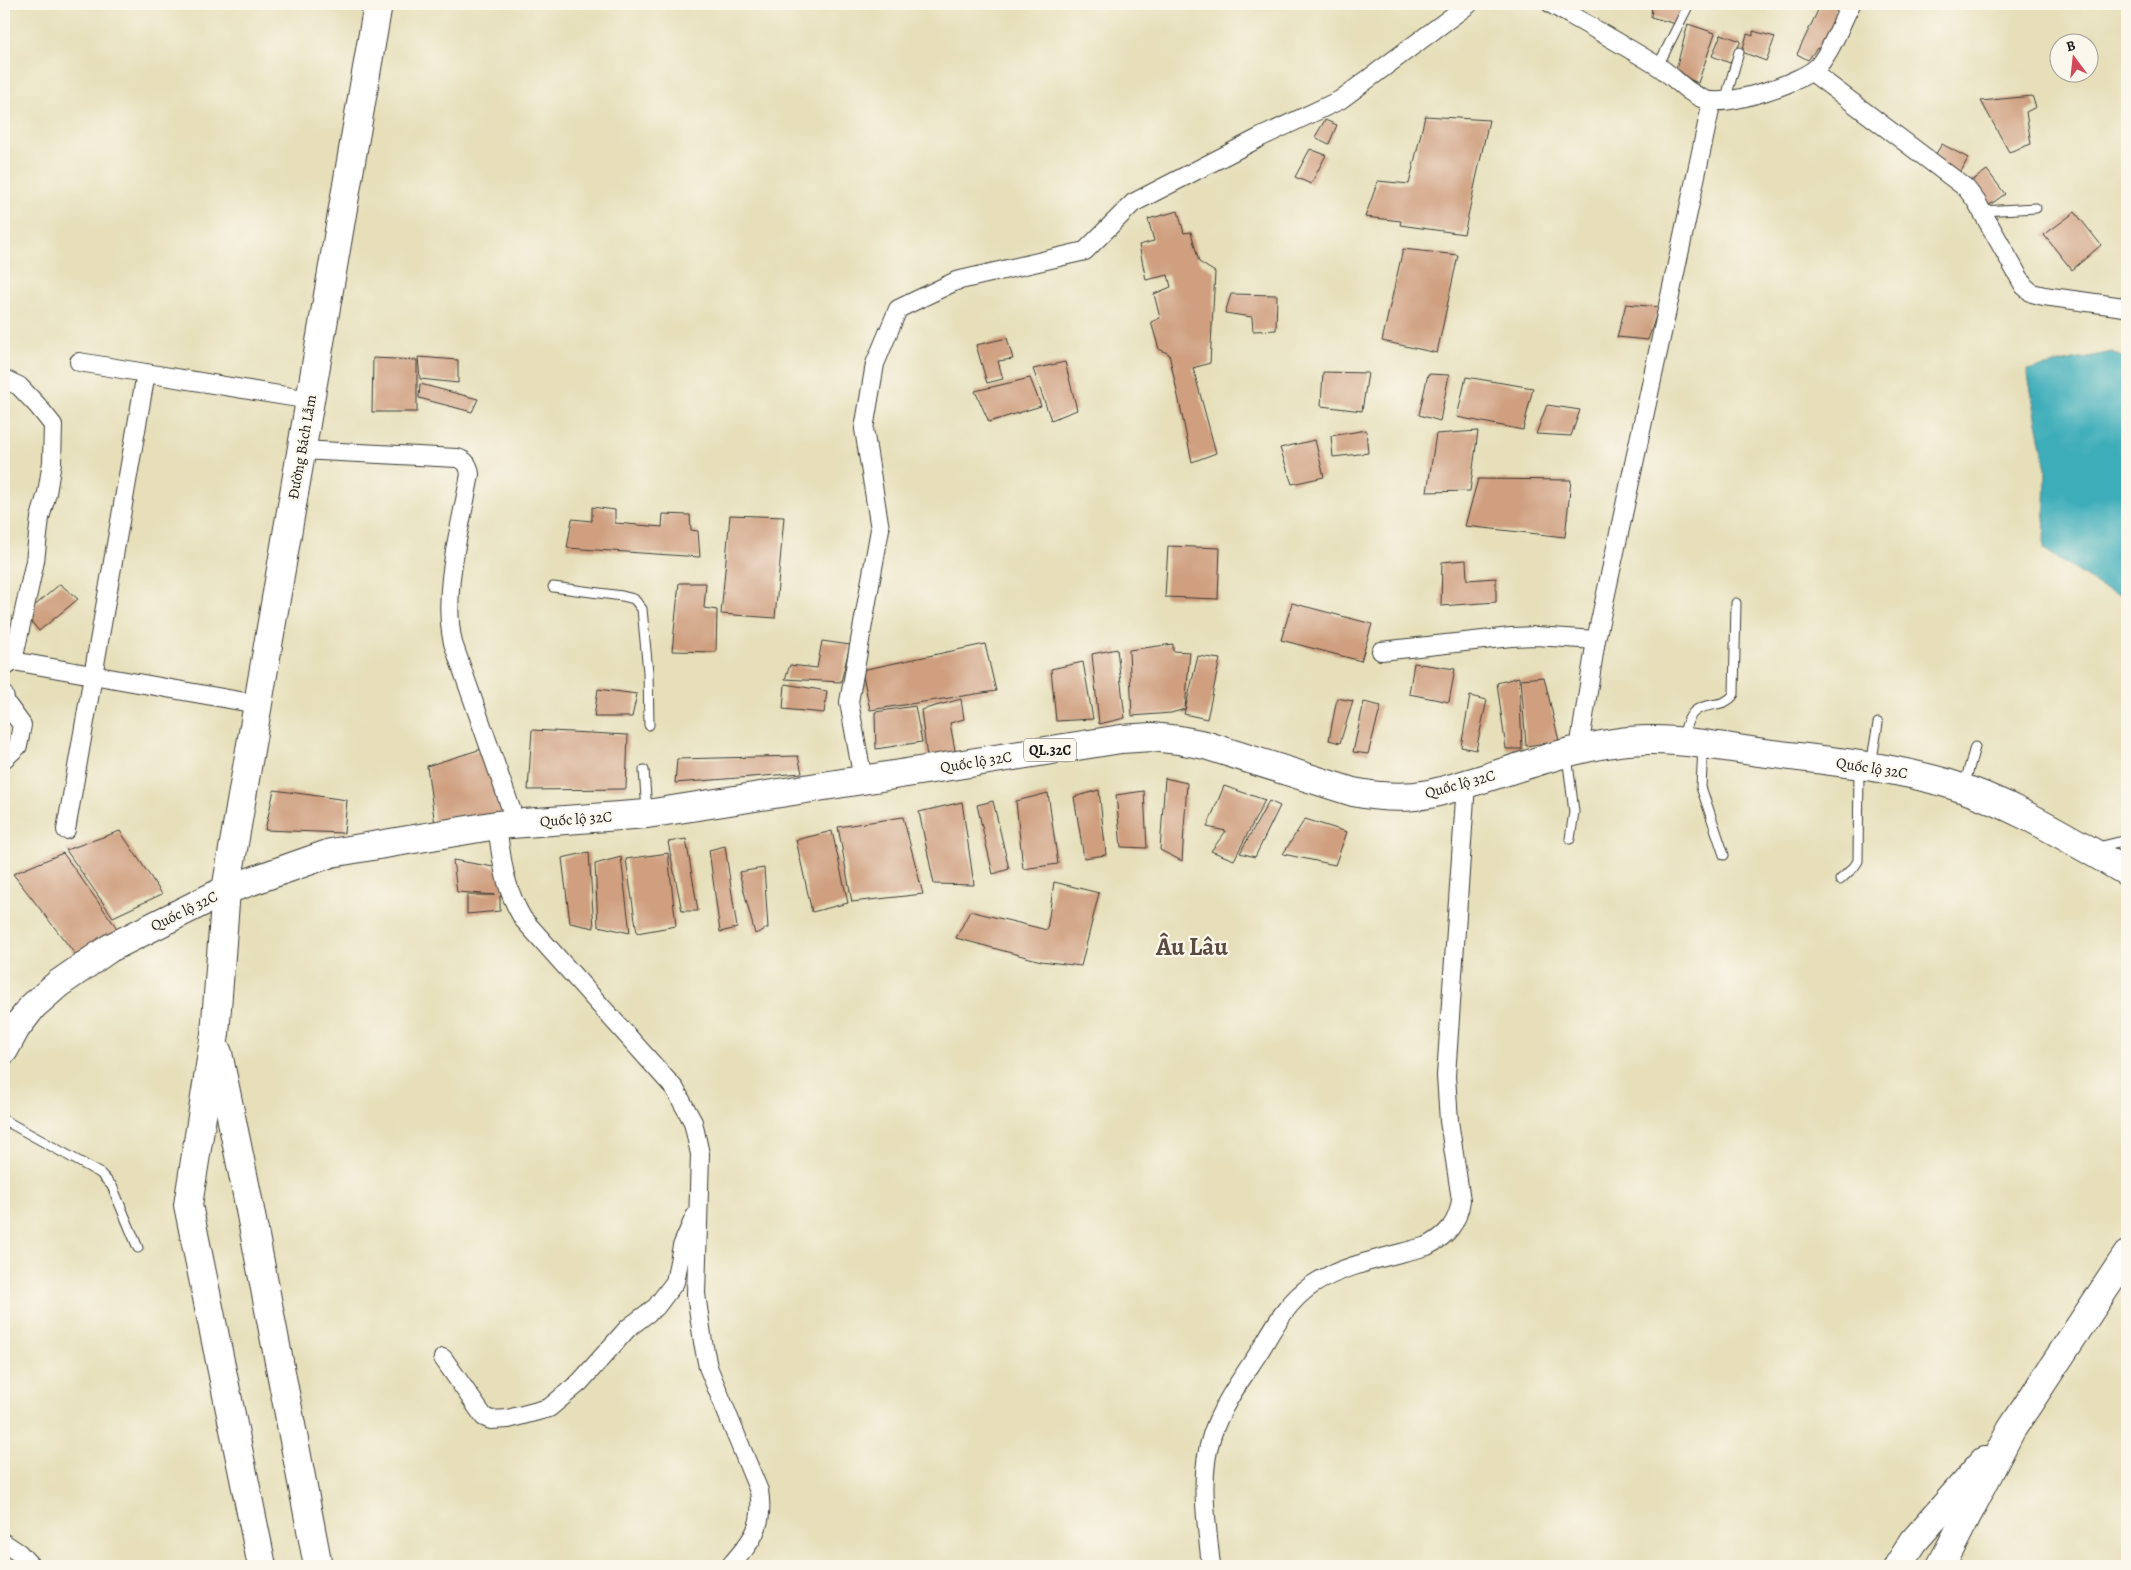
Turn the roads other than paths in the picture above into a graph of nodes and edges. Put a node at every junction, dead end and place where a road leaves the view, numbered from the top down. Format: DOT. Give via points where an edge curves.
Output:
graph roads {
  1 [pos="378,4"];
  2 [pos="1469,4"];
  3 [pos="1551,4"];
  4 [pos="1851,4"];
  5 [pos="1687,8"];
  6 [pos="1739,52"];
  7 [pos="1658,66"];
  8 [pos="1812,72"];
  9 [pos="1718,101"];
  10 [pos="2036,208"];
  11 [pos="1982,211"];
  12 [pos="2124,307"];
  13 [pos="78,362"];
  14 [pos="146,373"];
  15 [pos="4,379"];
  16 [pos="310,400"];
  17 [pos="302,450"];
  18 [pos="554,587"];
  19 [pos="1736,604"];
  20 [pos="1596,640"];
  21 [pos="1381,651"];
  22 [pos="8,665"];
  23 [pos="93,675"];
  24 [pos="4,695"];
  25 [pos="257,704"];
  26 [pos="1878,723"];
  27 [pos="649,726"];
  28 [pos="1692,743"];
  29 [pos="1975,747"];
  30 [pos="1573,751"];
  31 [pos="4,759"];
  32 [pos="1865,766"];
  33 [pos="644,770"];
  34 [pos="862,780"];
  35 [pos="1466,784"];
  36 [pos="1963,789"];
  37 [pos="647,814"];
  38 [pos="506,824"];
  39 [pos="66,830"];
  40 [pos="1570,839"];
  41 [pos="2127,840"];
  42 [pos="2088,850"];
  43 [pos="1724,855"];
  44 [pos="2127,872"];
  45 [pos="1840,880"];
  46 [pos="226,890"];
  47 [pos="214,1034"];
  48 [pos="4,1050"];
  49 [pos="4,1120"];
  50 [pos="699,1207"];
  51 [pos="138,1248"];
  52 [pos="2127,1255"];
  53 [pos="443,1358"];
  54 [pos="2011,1430"];
  55 [pos="4,1543"];
  56 [pos="31,1566"];
  57 [pos="262,1566"];
  58 [pos="318,1566"];
  59 [pos="730,1566"];
  60 [pos="1211,1566"];
  61 [pos="1898,1566"];
  62 [pos="1941,1566"];
  1 -- 16 [label="main road, Đường Bách Lẫm"];
  2 -- 34 [label="street" via="1340,100 1134,203 1085,251 956,280 898,309 875,364 864,429 880,529 849,702"];
  3 -- 7 [label="street"];
  4 -- 8 [label="street" via="1823,59"];
  5 -- 7 [label="lane"];
  6 -- 9 [label="lane"];
  7 -- 9 [label="street" via="1693,93"];
  8 -- 9 [label="street" via="1797,80"];
  8 -- 11 [label="street" via="1959,182"];
  9 -- 20 [label="street"];
  10 -- 11 [label="lane"];
  11 -- 12 [label="street" via="2011,265 2032,293"];
  13 -- 14 [label="street"];
  14 -- 16 [label="street"];
  14 -- 23 [label="street"];
  15 -- 22 [label="street" via="19,386 53,425 48,493 40,518 35,561"];
  16 -- 17 [label="main road, Đường Bách Lẫm"];
  17 -- 25 [label="main road, Đường Bách Lẫm"];
  17 -- 38 [label="street" via="457,458 468,466 470,474 448,599 449,627"];
  18 -- 27 [label="lane" via="634,599 642,609"];
  19 -- 28 [label="lane" via="1734,694 1726,701 1694,712 1688,719"];
  20 -- 21 [label="street" via="1511,637"];
  20 -- 30 [label="street"];
  22 -- 23 [label="street"];
  23 -- 25 [label="street"];
  23 -- 39 [label="street"];
  24 -- 31 [label="street" via="6,703 22,724 18,746"];
  25 -- 46 [label="main road, Đường Bách Lẫm"];
  26 -- 32 [label="lane"];
  28 -- 30 [label="main road, Quốc lộ 32C / QL.32C" via="1656,740 1615,742"];
  28 -- 32 [label="main road, Quốc lộ 32C / QL.32C"];
  28 -- 43 [label="lane" via="1701,787"];
  29 -- 36 [label="lane"];
  30 -- 35 [label="main road, Quốc lộ 32C / QL.32C"];
  30 -- 40 [label="lane" via="1574,812"];
  32 -- 36 [label="main road, Quốc lộ 32C / QL.32C" via="1894,770"];
  32 -- 45 [label="lane" via="1858,860"];
  33 -- 37 [label="lane"];
  34 -- 35 [label="main road, Quốc lộ 32C / QL.32C" via="1121,739 1152,737 1205,745 1375,796 1430,794"];
  34 -- 37 [label="main road, Quốc lộ 32C / QL.32C"];
  35 -- 60 [label="street" via="1446,1076 1459,1211 1449,1231 1439,1240 1330,1276 1312,1285 1286,1308 1223,1409 1212,1434 1204,1482"];
  36 -- 42 [label="main road, Quốc lộ 32C / QL.32C" via="2041,823"];
  37 -- 38 [label="main road, Quốc lộ 32C / QL.32C"];
  38 -- 46 [label="main road, Quốc lộ 32C / QL.32C" via="331,852"];
  38 -- 50 [label="street" via="504,877 523,919 685,1104 700,1147"];
  41 -- 42 [label="lane"];
  42 -- 44 [label="main road, Quốc lộ 32C / QL.32C"];
  46 -- 47 [label="main road, Đường Bách Lẫm"];
  46 -- 48 [label="main road, Quốc lộ 32C / QL.32C" via="85,963 34,1006"];
  47 -- 57 [label="main road" via="188,1205"];
  47 -- 58 [label="main road"];
  49 -- 51 [label="lane" via="100,1173 112,1186"];
  50 -- 53 [label="street" via="682,1246 674,1282 656,1307 628,1328 580,1382 549,1408 491,1420 484,1416"];
  50 -- 59 [label="street" via="696,1294 708,1367 761,1502 751,1542"];
  52 -- 54 [label="main road"];
  54 -- 61 [label="main road" via="1914,1541"];
  54 -- 62 [label="main road"];
  55 -- 56 [label="street"];
}
